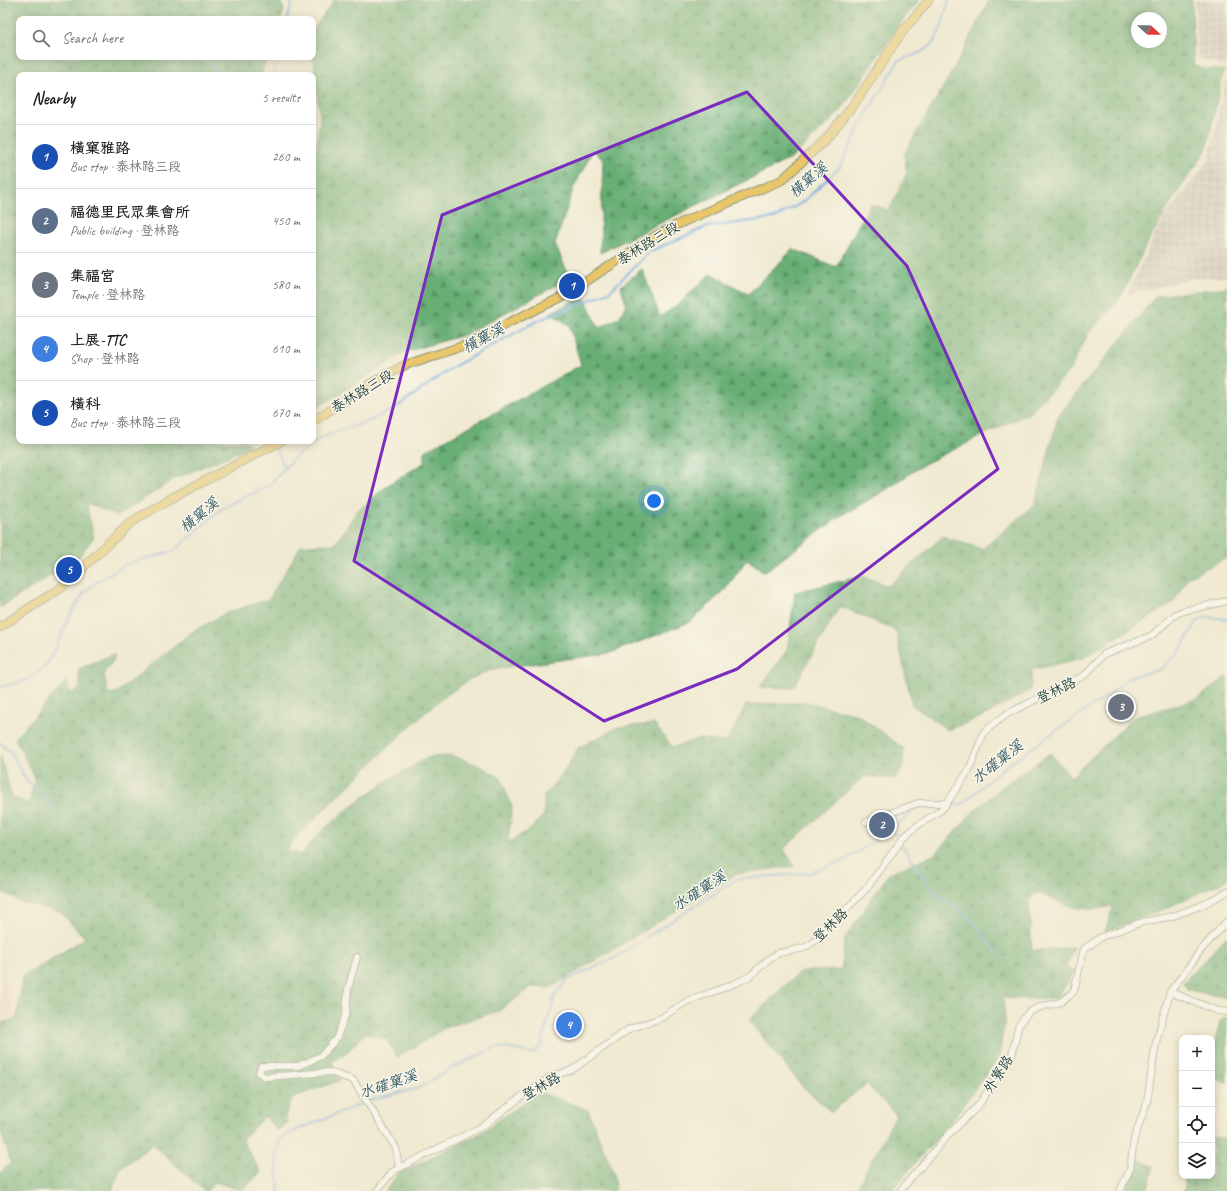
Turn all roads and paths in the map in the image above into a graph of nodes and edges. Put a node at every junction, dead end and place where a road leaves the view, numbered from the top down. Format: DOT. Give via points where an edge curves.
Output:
graph roads {
  1 [pos="929,0"];
  2 [pos="316,419"];
  3 [pos="277,444"];
  4 [pos="1227,601"];
  5 [pos="0,627"];
  6 [pos="945,806"];
  7 [pos="866,822"];
  8 [pos="1227,892"];
  9 [pos="1227,922"];
  10 [pos="357,957"];
  11 [pos="1170,992"];
  12 [pos="1227,1012"];
  13 [pos="399,1168"];
  14 [pos="377,1191"];
  15 [pos="900,1191"];
  16 [pos="1120,1191"];
  1 -- 2 [label="main road, 泰林路三段" via="902,32 855,103 826,139 782,180 685,220 657,235 562,297 472,343 405,365"];
  3 -- 5 [label="main road" via="131,522 61,588"];
  4 -- 6 [label="street, 登林路" via="1176,614 1151,636 1104,654 1086,675 1007,714 984,732 969,770"];
  6 -- 7 [label="street" via="918,802"];
  6 -- 13 [label="street, 登林路" via="903,838 867,888 820,936 804,948 779,953 750,976 686,1002 661,1018 629,1029 572,1070 553,1076 526,1093 483,1126"];
  8 -- 15 [label="street, 外寮路" via="1173,916 1142,922 1101,937 1084,949 1074,991 1061,1002 1029,1012 1018,1027 1012,1055 978,1106 948,1135"];
  9 -- 11 [label="street" via="1201,950"];
  10 -- 13 [label="street" via="348,989 346,1014 336,1039 321,1056 298,1066 261,1066 259,1073 265,1077 329,1072 353,1080 396,1148"];
  11 -- 12 [label="street"];
  11 -- 16 [label="street" via="1156,1042 1147,1102 1134,1139 1130,1169"];
  13 -- 14 [label="street, 登林路" via="392,1172"];
}
